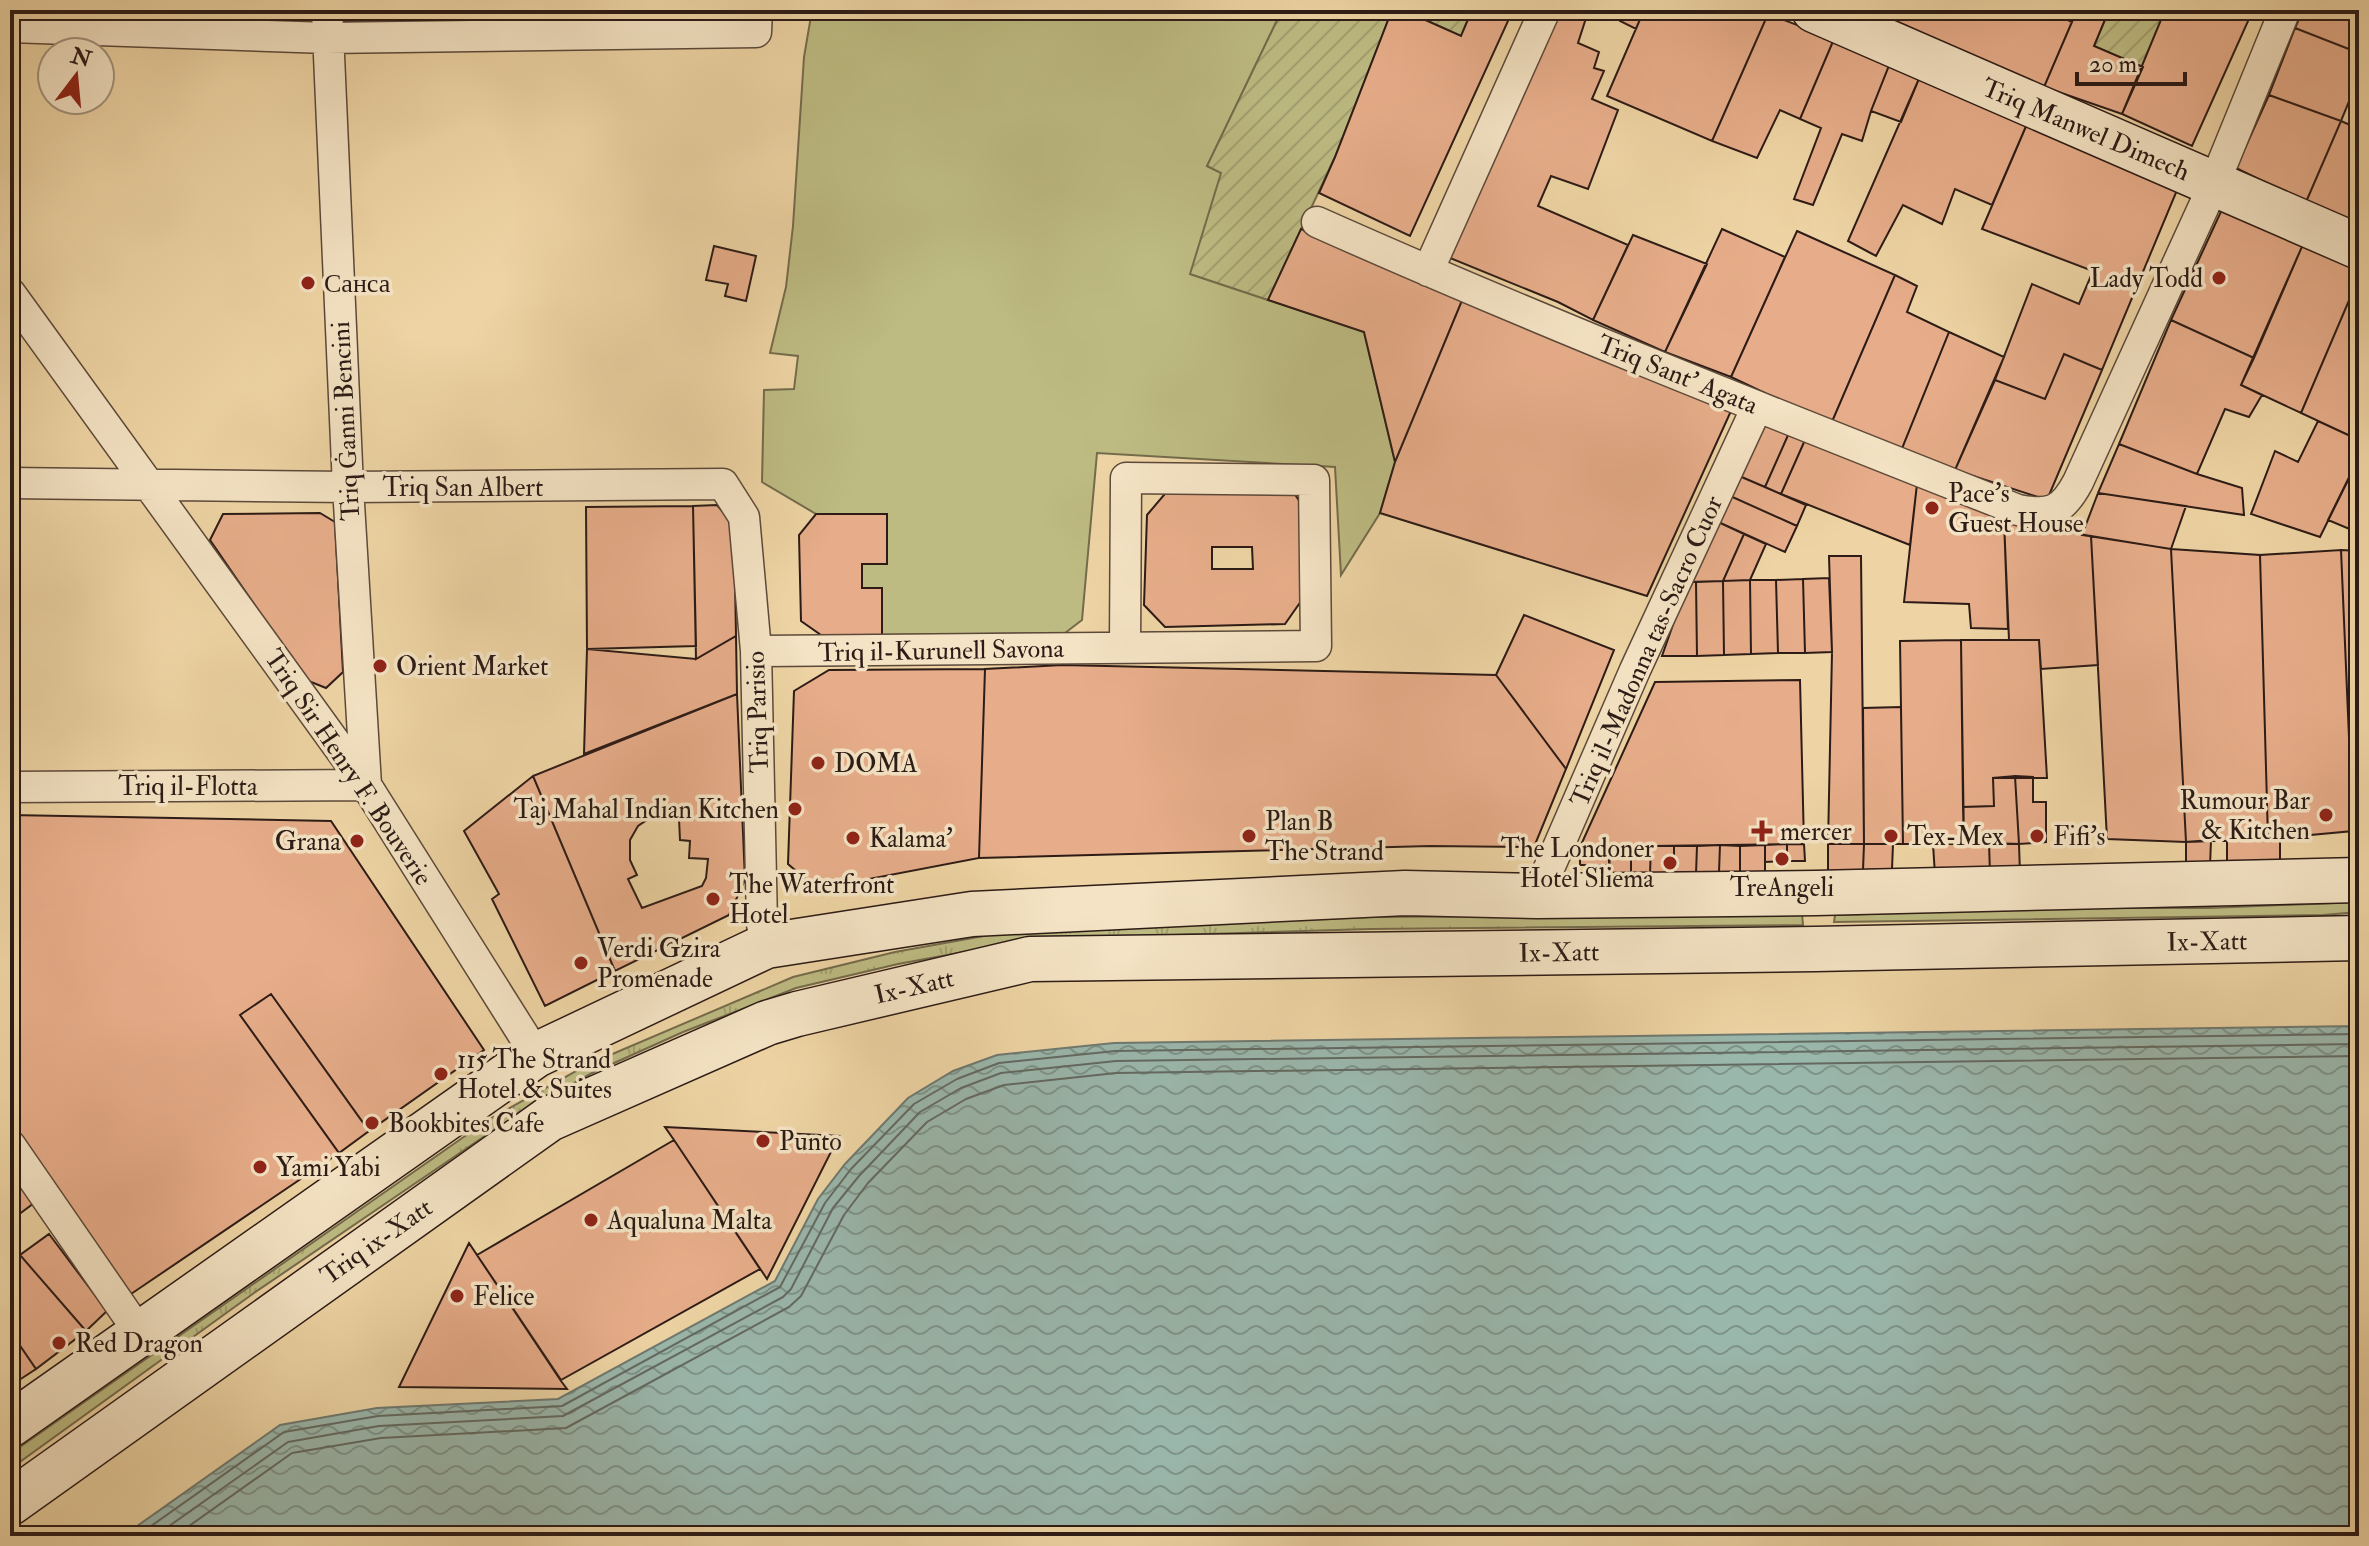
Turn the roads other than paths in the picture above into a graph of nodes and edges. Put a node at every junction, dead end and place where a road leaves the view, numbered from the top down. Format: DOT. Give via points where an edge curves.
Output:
graph roads {
  1 [pos="1545,10"];
  2 [pos="1814,10"];
  3 [pos="2285,10"];
  4 [pos="756,21"];
  5 [pos="327,24"];
  6 [pos="10,27"];
  7 [pos="2214,184"];
  8 [pos="1317,222"];
  9 [pos="2359,247"];
  10 [pos="1428,271"];
  11 [pos="10,293"];
  12 [pos="1757,407"];
  13 [pos="10,483"];
  14 [pos="723,484"];
  15 [pos="150,486"];
  16 [pos="348,487"];
  17 [pos="1125,648"];
  18 [pos="756,651"];
  19 [pos="366,785"];
  20 [pos="10,787"];
  21 [pos="2359,880"];
  22 [pos="1537,896"];
  23 [pos="2359,938"];
  24 [pos="766,946"];
  25 [pos="767,1023"];
  26 [pos="536,1055"];
  27 [pos="10,1145"];
  28 [pos="139,1332"];
  29 [pos="10,1425"];
  30 [pos="10,1503"];
  1 -- 10 [label="street"];
  2 -- 7 [label="main road, Triq Manwel Dimech"];
  3 -- 7 [label="street"];
  4 -- 5 [label="street"];
  5 -- 6 [label="street"];
  5 -- 16 [label="street, Triq Ġanni Bencini"];
  7 -- 9 [label="main road, Triq Manwel Dimech"];
  7 -- 12 [label="street, Triq Sant' Agata" via="2067,502 2043,515 2018,510"];
  8 -- 10 [label="street, Triq Sant' Agata"];
  10 -- 12 [label="street, Triq Sant' Agata"];
  11 -- 15 [label="street, Triq Sir Henry F. Bouverie"];
  12 -- 22 [label="street, Triq il-Madonna tas-Sacro Cuor"];
  13 -- 15 [label="street, Triq San Albert"];
  14 -- 16 [label="street, Triq San Albert"];
  14 -- 18 [label="street, Triq Parisio" via="744,517"];
  15 -- 16 [label="street, Triq San Albert"];
  15 -- 19 [label="street, Triq Sir Henry F. Bouverie"];
  16 -- 19 [label="street, Triq Ġanni Bencini"];
  17 -- 17 [label="street, Triq il-Kurunell Savona" via="1316,646 1314,480 1126,478"];
  17 -- 18 [label="street, Triq il-Kurunell Savona"];
  18 -- 24 [label="street, Triq Parisio"];
  19 -- 20 [label="street, Triq il-Flotta"];
  19 -- 26 [label="street, Triq Sir Henry F. Bouverie"];
  21 -- 22 [label="main road"];
  22 -- 24 [label="main road" via="1405,893 972,914"];
  23 -- 25 [label="main road, Ix-Xatt" via="1030,959"];
  24 -- 26 [label="main road"];
  25 -- 30 [label="main road, Triq ix-Xatt" via="549,1119"];
  26 -- 28 [label="main road"];
  27 -- 28 [label="street"];
  28 -- 29 [label="main road"];
}
